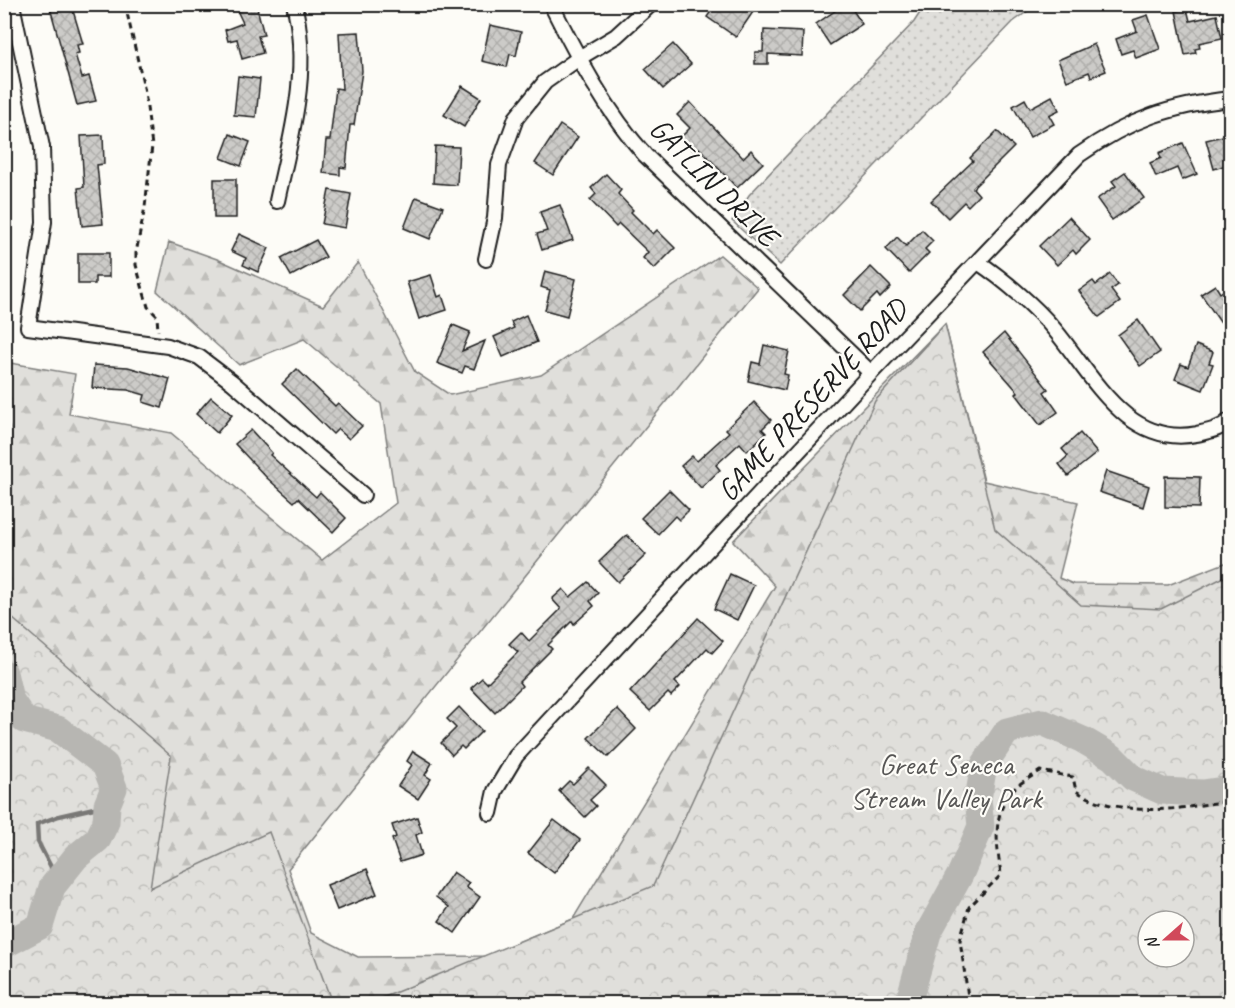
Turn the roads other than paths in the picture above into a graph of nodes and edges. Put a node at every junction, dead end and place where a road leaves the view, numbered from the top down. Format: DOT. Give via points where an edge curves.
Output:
graph roads {
  1 [pos="12,4"];
  2 [pos="294,4"];
  3 [pos="551,4"];
  4 [pos="651,4"];
  5 [pos="579,58"];
  6 [pos="1230,99"];
  7 [pos="277,201"];
  8 [pos="486,259"];
  9 [pos="978,262"];
  10 [pos="871,373"];
  11 [pos="1230,420"];
  12 [pos="363,495"];
  13 [pos="490,813"];
  1 -- 12 [label="street" via="42,147 44,222 28,327 168,346 199,357"];
  2 -- 7 [label="street" via="300,28 301,69 297,108"];
  3 -- 5 [label="street, GATLIN DRIVE"];
  4 -- 5 [label="street" via="616,36"];
  5 -- 8 [label="street" via="545,82 516,118 499,165 495,218"];
  5 -- 10 [label="street, GATLIN DRIVE" via="622,129 645,156"];
  6 -- 9 [label="street, GAME PRESERVE ROAD" via="1183,106 1138,120 1108,135 1080,155"];
  9 -- 10 [label="street, GAME PRESERVE ROAD"];
  9 -- 11 [label="street" via="998,275 1053,327 1110,402 1133,421 1164,434 1183,436 1215,430"];
  10 -- 13 [label="street, GAME PRESERVE ROAD" via="516,756 495,791"];
}
